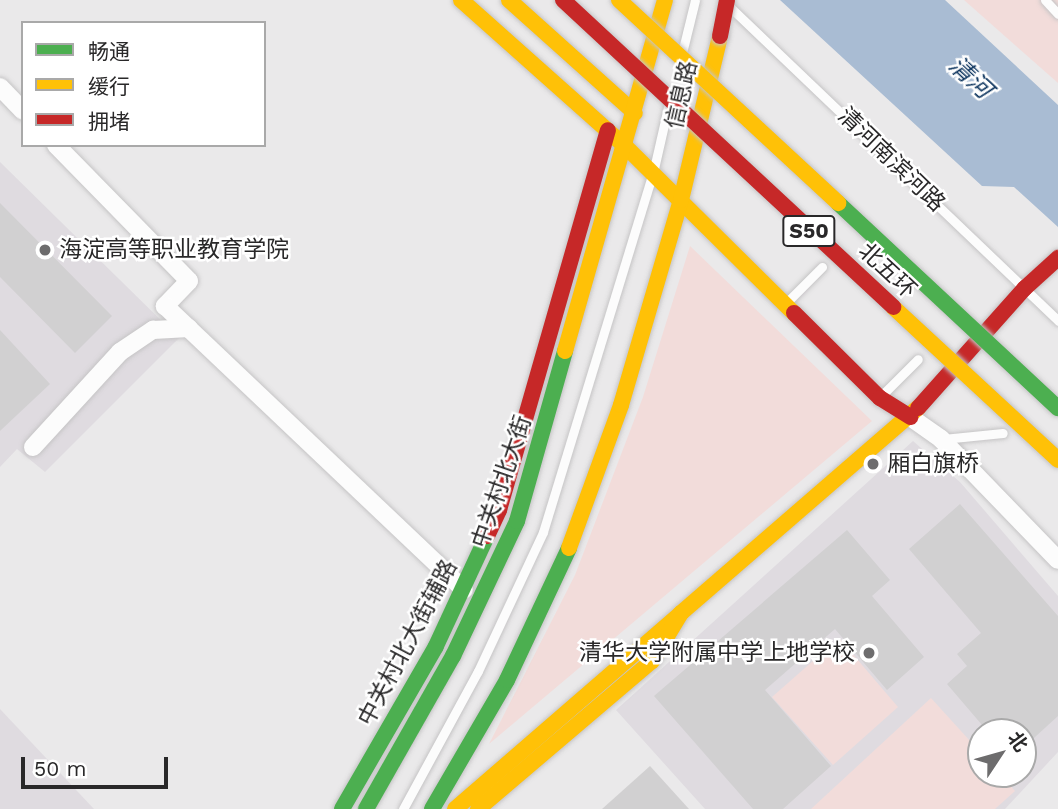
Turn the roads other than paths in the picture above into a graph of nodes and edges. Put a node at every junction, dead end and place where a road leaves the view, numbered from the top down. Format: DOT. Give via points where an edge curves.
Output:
graph roads {
  1 [pos="461,0"];
  2 [pos="509,0"];
  3 [pos="563,0"];
  4 [pos="619,0"];
  5 [pos="665,0"];
  6 [pos="725,0"];
  7 [pos="1045,0"];
  8 [pos="694,5"];
  9 [pos="1058,14"];
  10 [pos="677,71"];
  11 [pos="674,83"];
  12 [pos="0,88"];
  13 [pos="21,109"];
  14 [pos="635,113"];
  15 [pos="608,130"];
  16 [pos="58,147"];
  17 [pos="626,147"];
  18 [pos="653,173"];
  19 [pos="681,200"];
  20 [pos="1055,261"];
  21 [pos="821,267"];
  22 [pos="1025,288"];
  23 [pos="784,304"];
  24 [pos="1058,321"];
  25 [pos="190,328"];
  26 [pos="918,359"];
  27 [pos="880,398"];
  28 [pos="1058,408"];
  29 [pos="910,417"];
  30 [pos="1003,433"];
  31 [pos="941,439"];
  32 [pos="33,447"];
  33 [pos="1058,460"];
  34 [pos="1058,560"];
  35 [pos="464,590"];
  36 [pos="681,613"];
  37 [pos="342,809"];
  38 [pos="366,809"];
  39 [pos="403,809"];
  40 [pos="432,809"];
  41 [pos="455,809"];
  42 [pos="478,809"];
  1 -- 15 [label="main road"];
  2 -- 14 [label="main road"];
  3 -- 33 [label="main road, 北五环 / S50, bridge"];
  4 -- 28 [label="main road, 北五环 / S50, bridge"];
  5 -- 14 [label="main road, 信息路"];
  6 -- 19 [label="main road, 信息路, bridge"];
  6 -- 22 [label="lane, 清河南滨河路"];
  7 -- 9 [label="lane"];
  8 -- 10 [label="lane, 信息路"];
  11 -- 18 [label="lane, 信息路"];
  12 -- 13 [label="street"];
  14 -- 17 [label="main road, 信息路"];
  15 -- 17 [label="main road"];
  15 -- 35 [label="main road, 中关村北大街辅路" via="499,510"];
  16 -- 25 [label="street" via="189,281 165,306"];
  17 -- 18 [label="main road"];
  17 -- 38 [label="main road, 中关村北大街" via="517,521 453,656"];
  18 -- 19 [label="main road"];
  18 -- 39 [label="lane" via="543,532 478,671"];
  19 -- 23 [label="main road"];
  19 -- 40 [label="main road" via="621,405 571,542 507,680"];
  20 -- 22 [label="main road"];
  21 -- 23 [label="lane"];
  22 -- 24 [label="lane, 清河南滨河路"];
  22 -- 29 [label="main road"];
  23 -- 27 [label="main road"];
  25 -- 32 [label="street" via="153,330 120,352"];
  25 -- 35 [label="street"];
  26 -- 27 [label="lane"];
  27 -- 29 [label="main road"];
  29 -- 31 [label="street"];
  29 -- 36 [label="main road"];
  30 -- 31 [label="lane"];
  31 -- 34 [label="street"];
  35 -- 37 [label="main road, 中关村北大街辅路"];
  36 -- 41 [label="main road"];
  36 -- 42 [label="main road" via="652,661"];
}
